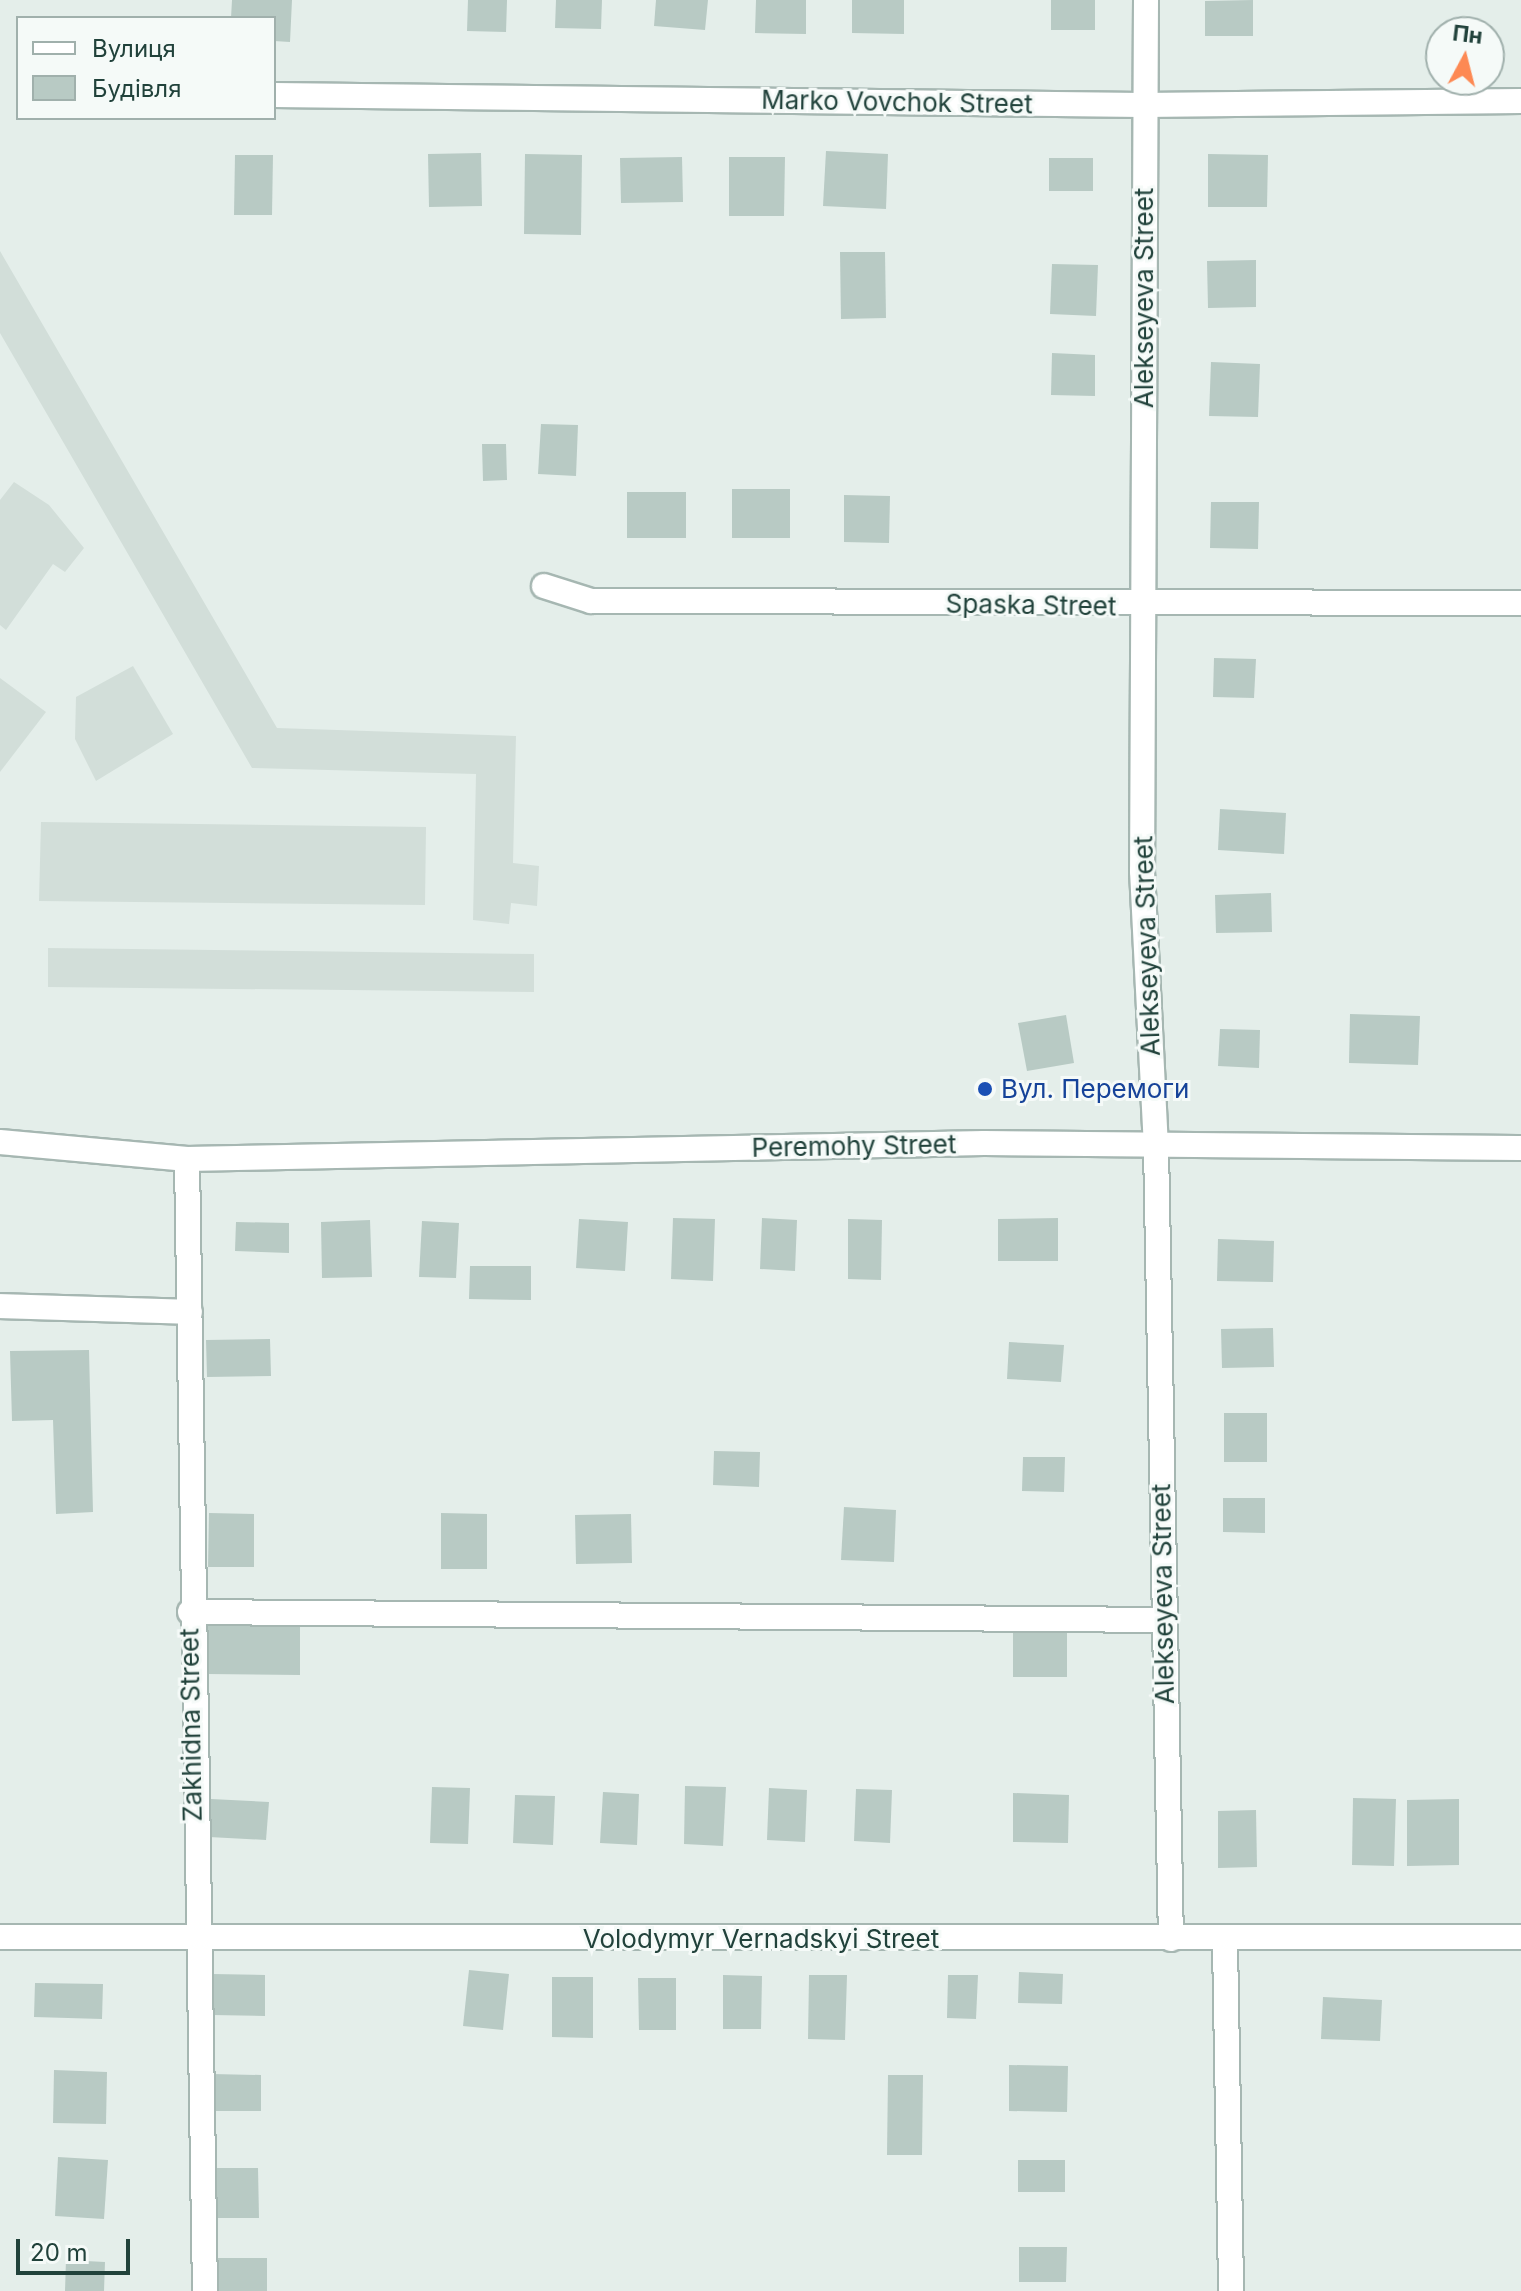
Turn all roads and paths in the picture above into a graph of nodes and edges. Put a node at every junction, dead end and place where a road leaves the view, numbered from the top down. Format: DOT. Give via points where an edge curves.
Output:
graph roads {
  1 [pos="1146,0"];
  2 [pos="276,95"];
  3 [pos="1521,101"];
  4 [pos="1143,105"];
  5 [pos="544,586"];
  6 [pos="1521,603"];
  7 [pos="1145,606"];
  8 [pos="0,1142"];
  9 [pos="1156,1146"];
  10 [pos="1521,1148"];
  11 [pos="187,1159"];
  12 [pos="0,1306"];
  13 [pos="190,1312"];
  14 [pos="190,1612"];
  15 [pos="1162,1620"];
  16 [pos="0,1937"];
  17 [pos="1521,1937"];
  18 [pos="194,1938"];
  19 [pos="1171,1939"];
  20 [pos="1225,1942"];
  21 [pos="205,2291"];
  22 [pos="1231,2291"];
  1 -- 4 [label="street, Alekseyeva Street"];
  2 -- 4 [label="street, Marko Vovchok Street"];
  3 -- 4 [label="street, Marko Vovchok Street"];
  4 -- 7 [label="street, Alekseyeva Street"];
  5 -- 7 [label="street, Spaska Street" via="591,601"];
  6 -- 7 [label="street, Spaska Street"];
  7 -- 9 [label="street, Alekseyeva Street" via="1142,871"];
  8 -- 11 [label="street, Peremohy Street"];
  9 -- 10 [label="street, Peremohy Street"];
  9 -- 11 [label="street, Peremohy Street"];
  9 -- 15 [label="street, Alekseyeva Street"];
  11 -- 13 [label="street, Zakhidna Street"];
  12 -- 13 [label="street"];
  13 -- 14 [label="street, Zakhidna Street"];
  14 -- 15 [label="street"];
  14 -- 18 [label="street, Zakhidna Street"];
  15 -- 19 [label="street, Alekseyeva Street"];
  16 -- 18 [label="street, Volodymyr Vernadskyi Street"];
  17 -- 20 [label="street, Volodymyr Vernadskyi Street"];
  18 -- 19 [label="street, Volodymyr Vernadskyi Street"];
  18 -- 21 [label="street, Zakhidna Street"];
  19 -- 20 [label="street, Volodymyr Vernadskyi Street"];
  20 -- 22 [label="street"];
}
